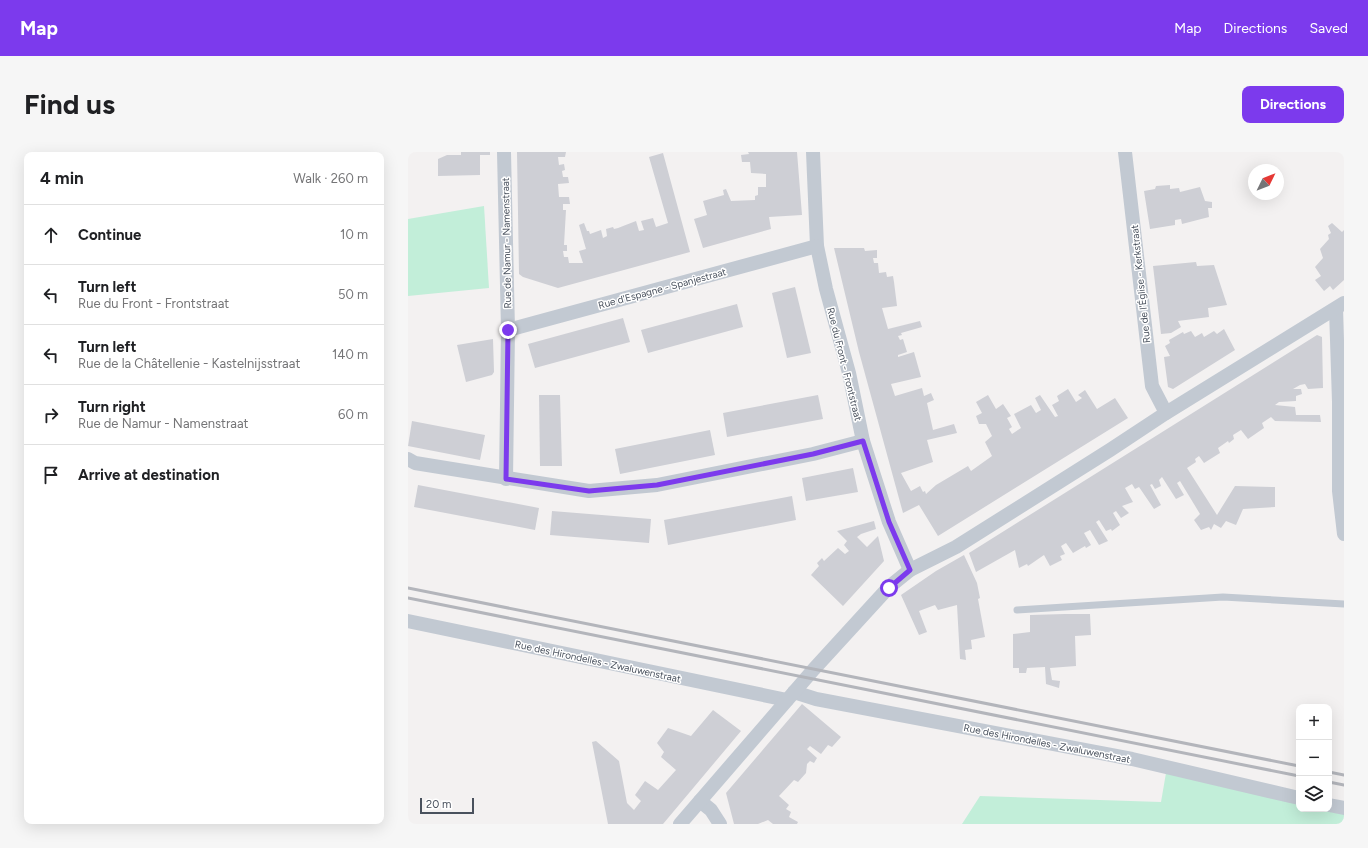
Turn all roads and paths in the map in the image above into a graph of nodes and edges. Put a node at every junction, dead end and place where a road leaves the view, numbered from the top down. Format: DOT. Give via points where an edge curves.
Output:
graph roads {
  1 [pos="504,152"];
  2 [pos="813,152"];
  3 [pos="1125,152"];
  4 [pos="817,246"];
  5 [pos="1340,306"];
  6 [pos="508,330"];
  7 [pos="1166,413"];
  8 [pos="863,441"];
  9 [pos="408,459"];
  10 [pos="506,479"];
  11 [pos="1344,534"];
  12 [pos="910,570"];
  13 [pos="1344,604"];
  14 [pos="1017,610"];
  15 [pos="408,621"];
  16 [pos="791,696"];
  17 [pos="1296,797"];
  18 [pos="700,801"];
  19 [pos="1332,806"];
  20 [pos="1344,808"];
  21 [pos="680,824"];
  22 [pos="720,824"];
  1 -- 6 [label="street, Rue de Namur - Namenstraat"];
  2 -- 4 [label="street, Rue du Front - Frontstraat"];
  3 -- 7 [label="street, Rue de l'Église - Kerkstraat" via="1152,386"];
  4 -- 6 [label="street, Rue d'Espagne - Spanjestraat"];
  4 -- 8 [label="street, Rue du Front - Frontstraat"];
  5 -- 7 [label="street"];
  5 -- 11 [label="street" via="1339,491"];
  6 -- 10 [label="street, Rue de Namur - Namenstraat"];
  7 -- 12 [label="street" via="956,547"];
  8 -- 10 [label="street" via="813,454 657,485 589,491"];
  8 -- 12 [label="street, Rue du Front - Frontstraat" via="889,522"];
  9 -- 10 [label="street" via="415,463"];
  12 -- 16 [label="street" via="889,588"];
  13 -- 14 [label="lane" via="1223,597"];
  15 -- 16 [label="street, Rue des Hirondelles - Zwaluwenstraat"];
  16 -- 17 [label="street, Rue des Hirondelles - Zwaluwenstraat" via="1132,760"];
  16 -- 18 [label="street"];
  18 -- 21 [label="street"];
  18 -- 22 [label="street" via="711,810"];
  19 -- 20 [label="street"];
}
